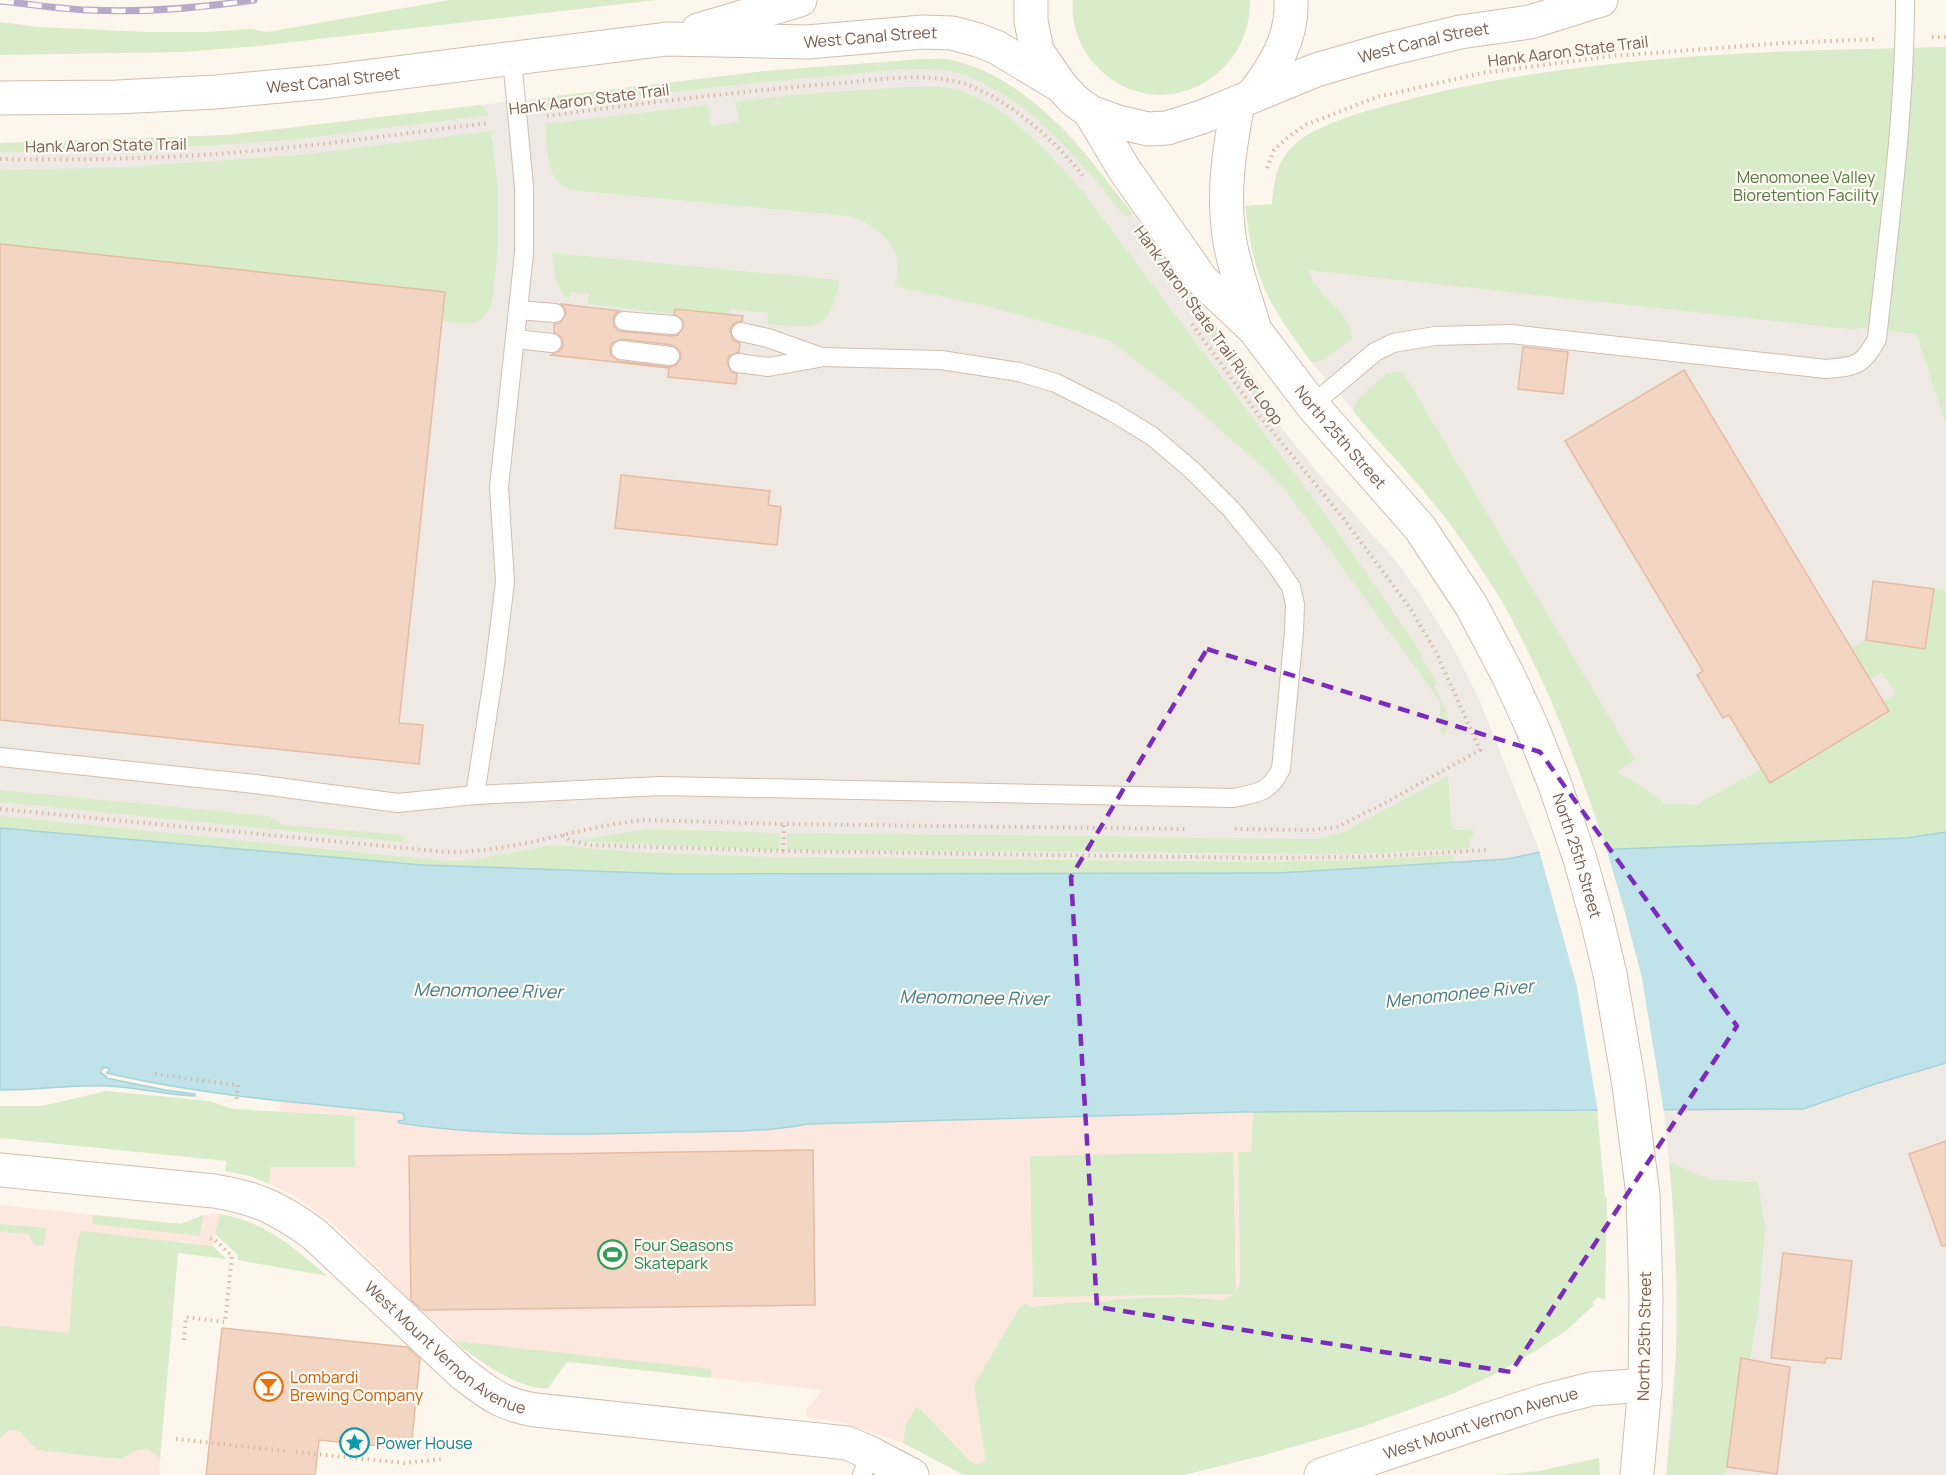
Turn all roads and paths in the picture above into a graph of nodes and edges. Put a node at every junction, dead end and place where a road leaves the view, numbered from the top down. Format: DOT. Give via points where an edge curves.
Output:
graph roads {
  1 [pos="800,0"];
  2 [pos="1031,0"];
  3 [pos="1291,0"];
  4 [pos="1601,0"];
  5 [pos="1905,0"];
  6 [pos="1946,37"];
  7 [pos="1905,38"];
  8 [pos="667,39"];
  9 [pos="512,59"];
  10 [pos="1061,86"];
  11 [pos="0,98"];
  12 [pos="1245,101"];
  13 [pos="1090,112"];
  14 [pos="518,120"];
  15 [pos="0,159"];
  16 [pos="1265,175"];
  17 [pos="1086,180"];
  18 [pos="518,310"];
  19 [pos="555,313"];
  20 [pos="624,321"];
  21 [pos="1192,323"];
  22 [pos="673,325"];
  23 [pos="1254,329"];
  24 [pos="741,332"];
  25 [pos="515,339"];
  26 [pos="552,343"];
  27 [pos="621,350"];
  28 [pos="670,356"];
  29 [pos="821,357"];
  30 [pos="738,363"];
  31 [pos="1312,405"];
  32 [pos="1277,437"];
  33 [pos="0,757"];
  34 [pos="475,795"];
  35 [pos="784,824"];
  36 [pos="563,834"];
  37 [pos="1487,850"];
  38 [pos="783,851"];
  39 [pos="155,1074"];
  40 [pos="236,1102"];
  41 [pos="0,1170"];
  42 [pos="206,1238"];
  43 [pos="184,1340"];
  44 [pos="1645,1385"];
  45 [pos="176,1439"];
  46 [pos="286,1451"];
  47 [pos="296,1452"];
  48 [pos="442,1459"];
  49 [pos="866,1464"];
  50 [pos="912,1475"];
  51 [pos="1321,1475"];
  52 [pos="1637,1475"];
  1 -- 8 [label="street, West Canal Street"];
  2 -- 10 [label="street" via="1037,51"];
  3 -- 12 [label="street" via="1284,45 1268,76"];
  4 -- 12 [label="street, West Canal Street" via="1530,22 1384,50 1316,70"];
  5 -- 7 [label="lane"];
  6 -- 7 [label="path, Hank Aaron State Trail"];
  7 -- 16 [label="path, Hank Aaron State Trail" via="1613,56 1482,73 1377,97 1305,125 1275,150"];
  7 -- 31 [label="lane" via="1877,339 1869,354 1855,366 1826,369 1511,334 1435,336 1393,343 1375,352"];
  8 -- 9 [label="street, West Canal Street"];
  8 -- 10 [label="street, West Canal Street" via="807,42 952,33 996,47"];
  9 -- 11 [label="street, West Canal Street" via="216,92"];
  9 -- 14 [label="lane"];
  10 -- 13 [label="street"];
  12 -- 13 [label="street, West Canal Street" via="1167,128 1148,129"];
  12 -- 23 [label="street, North 25th Street" via="1230,144 1226,199 1230,242"];
  13 -- 23 [label="street, North 25th Street" via="1124,169 1202,280"];
  14 -- 15 [label="path, Hank Aaron State Trail" via="238,152"];
  14 -- 17 [label="path, Hank Aaron State Trail" via="794,87 906,78 950,80 979,90 1025,119"];
  14 -- 18 [label="lane" via="525,227"];
  18 -- 19 [label="lane"];
  18 -- 25 [label="lane"];
  20 -- 22 [label="lane"];
  21 -- 32 [label="path, Hank Aaron State Trail River Loop"];
  23 -- 31 [label="street, North 25th Street"];
  24 -- 29 [label="lane"];
  25 -- 26 [label="lane"];
  25 -- 34 [label="lane" via="499,487 505,582"];
  27 -- 28 [label="lane"];
  29 -- 30 [label="lane" via="768,367"];
  29 -- 34 [label="lane" via="941,360 1019,372 1056,383 1152,436 1192,470 1231,509 1291,587 1294,632 1281,769 1274,783 1256,794 1233,798 661,786"];
  31 -- 44 [label="street, North 25th Street" via="1420,528 1455,579 1532,727 1580,859 1610,974 1643,1195"];
  33 -- 34 [label="lane" via="398,803"];
  35 -- 38 [label="path"];
  36 -- 38 [label="path" via="571,841 590,845"];
  37 -- 38 [label="path" via="1257,858"];
  39 -- 40 [label="path" via="238,1085"];
  41 -- 49 [label="street, West Mount Vernon Avenue" via="214,1191 264,1203 314,1234 463,1374 510,1405 847,1443"];
  42 -- 43 [label="path" via="214,1239 232,1256 225,1322 186,1317"];
  44 -- 51 [label="street, West Mount Vernon Avenue" via="1591,1389 1544,1401"];
  44 -- 52 [label="street, North 25th Street"];
  45 -- 46 [label="path"];
  47 -- 48 [label="path" via="404,1463"];
  49 -- 50 [label="street, West Mount Vernon Avenue"];
}
